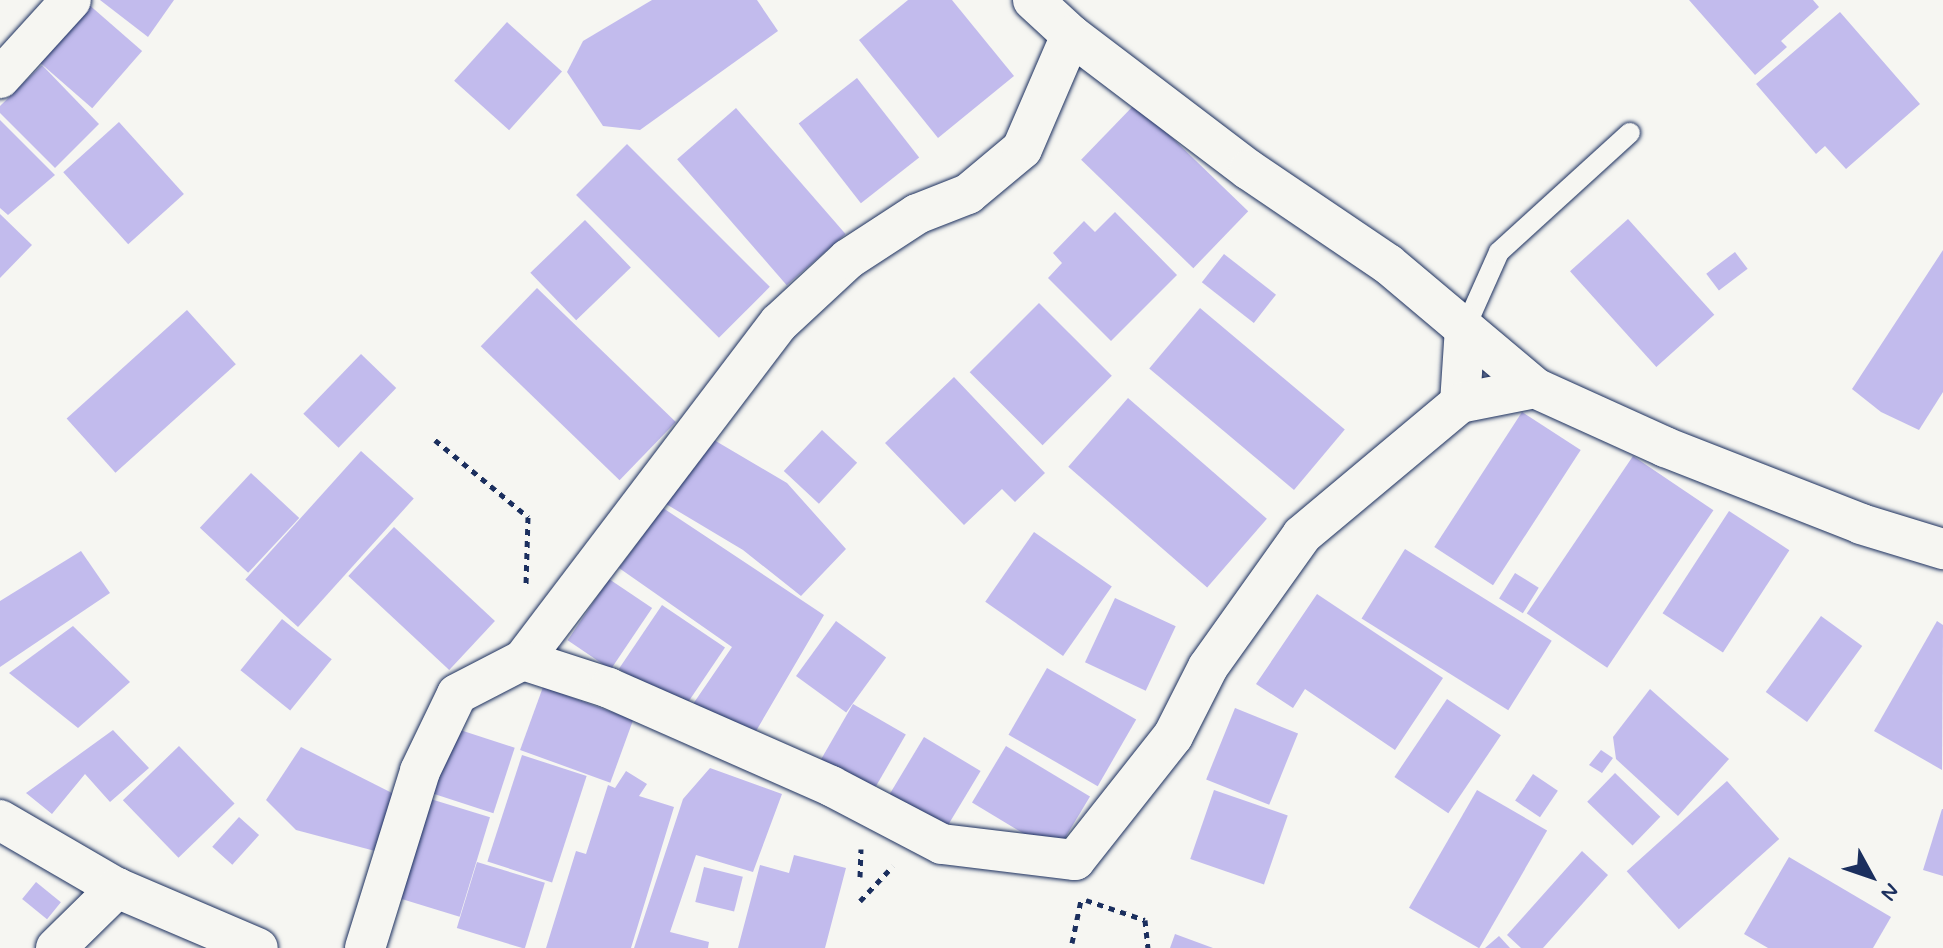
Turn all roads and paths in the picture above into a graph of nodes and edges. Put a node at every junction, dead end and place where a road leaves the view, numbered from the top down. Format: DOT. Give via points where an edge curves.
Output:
graph roads {
  1 [pos="71,0"];
  2 [pos="1033,0"];
  3 [pos="1071,35"];
  4 [pos="0,78"];
  5 [pos="1630,133"];
  6 [pos="1465,328"];
  7 [pos="1535,388"];
  8 [pos="1460,403"];
  9 [pos="435,440"];
  10 [pos="1943,549"];
  11 [pos="525,596"];
  12 [pos="523,660"];
  13 [pos="0,820"];
  14 [pos="117,888"];
  15 [pos="1082,899"];
  16 [pos="56,948"];
  17 [pos="258,948"];
  18 [pos="365,948"];
  19 [pos="1148,948"];
  1 -- 4 [label="street"];
  2 -- 3 [label="street"];
  3 -- 6 [label="street" via="1249,170 1388,264"];
  3 -- 12 [label="street" via="1022,149 968,194 917,214 848,259 779,323"];
  5 -- 6 [label="lane" via="1499,252"];
  6 -- 7 [label="street"];
  6 -- 8 [label="street"];
  7 -- 8 [label="street"];
  7 -- 10 [label="street" via="1665,447 1861,524"];
  8 -- 12 [label="street" via="1302,535 1208,667 1173,736 1075,860 942,844 831,786 609,688"];
  9 -- 11 [label="path" via="528,517"];
  12 -- 18 [label="street" via="457,694 420,771"];
  13 -- 14 [label="street"];
  14 -- 16 [label="street"];
  14 -- 17 [label="street"];
  15 -- 19 [label="path" via="1145,920"];
}
